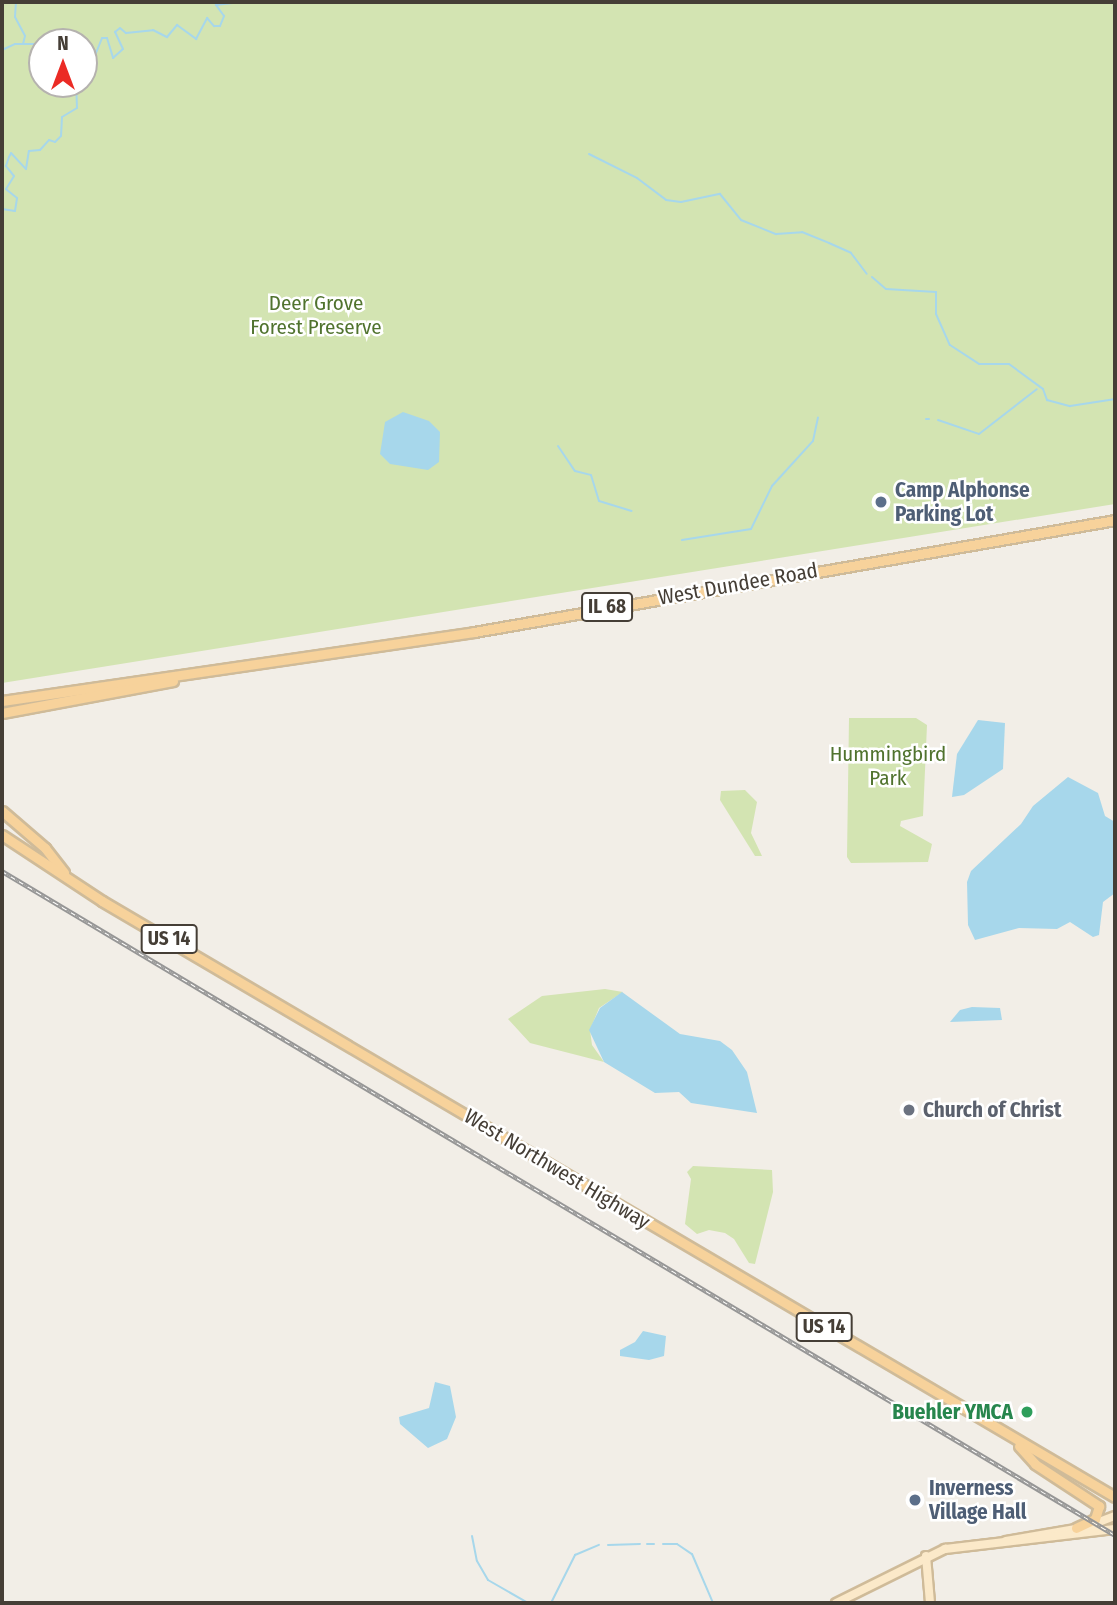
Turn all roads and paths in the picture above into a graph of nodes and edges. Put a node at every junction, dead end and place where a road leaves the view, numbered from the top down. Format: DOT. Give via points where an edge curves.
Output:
graph roads {
  1 [pos="1115,520"];
  2 [pos="194,675"];
  3 [pos="2,701"];
  4 [pos="2,713"];
  5 [pos="2,811"];
  6 [pos="2,837"];
  7 [pos="69,879"];
  8 [pos="1013,1440"];
  9 [pos="1115,1497"];
  10 [pos="1115,1516"];
  11 [pos="1076,1528"];
  12 [pos="1115,1529"];
  13 [pos="1003,1542"];
  14 [pos="926,1556"];
  15 [pos="836,1603"];
  16 [pos="930,1603"];
  1 -- 2 [label="main road, West Dundee Road / IL 68" via="474,632"];
  2 -- 3 [label="main road, West Dundee Road / IL 68"];
  2 -- 4 [label="main road, West Dundee Road / IL 68" via="147,689"];
  5 -- 7 [label="main road" via="46,848"];
  6 -- 7 [label="main road, West Northwest Highway / US 14"];
  7 -- 8 [label="main road, West Northwest Highway / US 14"];
  8 -- 9 [label="main road, West Northwest Highway / US 14"];
  8 -- 11 [label="main road" via="1035,1464 1099,1506 1095,1519"];
  10 -- 11 [label="main road"];
  11 -- 13 [label="main road"];
  12 -- 13 [label="main road"];
  13 -- 14 [label="main road" via="958,1546"];
  14 -- 15 [label="main road"];
  14 -- 16 [label="main road"];
}
